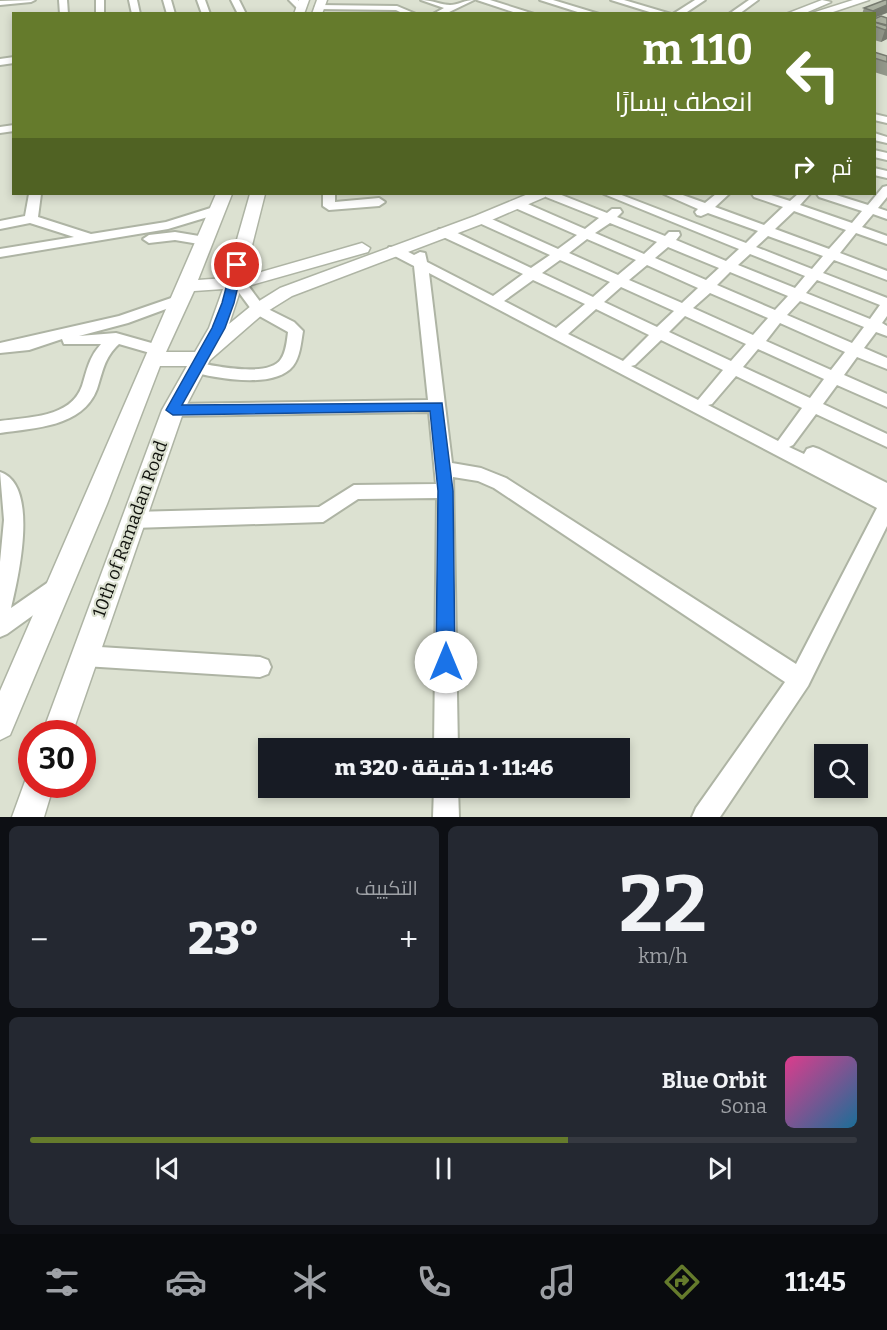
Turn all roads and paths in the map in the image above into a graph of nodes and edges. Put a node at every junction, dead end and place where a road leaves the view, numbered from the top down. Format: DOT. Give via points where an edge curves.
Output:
graph roads {
  1 [pos="25,0"];
  2 [pos="31,0"];
  3 [pos="424,0"];
  4 [pos="470,0"];
  5 [pos="481,0"];
  6 [pos="544,0"];
  7 [pos="615,0"];
  8 [pos="648,0"];
  9 [pos="701,0"];
  10 [pos="754,0"];
  11 [pos="832,0"];
  12 [pos="864,0"];
  13 [pos="0,3"];
  14 [pos="408,4"];
  15 [pos="520,4"];
  16 [pos="586,4"];
  17 [pos="637,6"];
  18 [pos="320,7"];
  19 [pos="376,7"];
  20 [pos="397,8"];
  21 [pos="451,8"];
  22 [pos="510,8"];
  23 [pos="576,9"];
  24 [pos="407,12"];
  25 [pos="442,12"];
  26 [pos="502,12"];
  27 [pos="523,12"];
  28 [pos="570,12"];
  29 [pos="587,12"];
  30 [pos="626,12"];
  31 [pos="660,12"];
  32 [pos="680,12"];
  33 [pos="736,12"];
  34 [pos="797,12"];
  35 [pos="821,12"];
  36 [pos="883,193"];
  37 [pos="35,195"];
  38 [pos="257,195"];
  39 [pos="329,195"];
  40 [pos="534,195"];
  41 [pos="553,195"];
  42 [pos="616,195"];
  43 [pos="678,195"];
  44 [pos="699,195"];
  45 [pos="761,195"];
  46 [pos="803,195"];
  47 [pos="826,195"];
  48 [pos="635,198"];
  49 [pos="511,199"];
  50 [pos="715,200"];
  51 [pos="220,202"];
  52 [pos="379,202"];
  53 [pos="791,206"];
  54 [pos="870,210"];
  55 [pos="887,216"];
  56 [pos="609,217"];
  57 [pos="31,219"];
  58 [pos="481,219"];
  59 [pos="687,224"];
  60 [pos="0,225"];
  61 [pos="770,226"];
  62 [pos="854,228"];
  63 [pos="444,232"];
  64 [pos="585,235"];
  65 [pos="91,238"];
  66 [pos="887,240"];
  67 [pos="205,241"];
  68 [pos="668,241"];
  69 [pos="747,248"];
  70 [pos="835,250"];
  71 [pos="0,253"];
  72 [pos="410,254"];
  73 [pos="559,254"];
  74 [pos="645,260"];
  75 [pos="0,264"];
  76 [pos="887,265"];
  77 [pos="729,266"];
  78 [pos="532,274"];
  79 [pos="814,274"];
  80 [pos="887,276"];
  81 [pos="620,281"];
  82 [pos="235,283"];
  83 [pos="707,287"];
  84 [pos="184,293"];
  85 [pos="797,294"];
  86 [pos="498,299"];
  87 [pos="594,303"];
  88 [pos="887,304"];
  89 [pos="257,310"];
  90 [pos="684,310"];
  91 [pos="777,317"];
  92 [pos="880,328"];
  93 [pos="560,331"];
  94 [pos="659,334"];
  95 [pos="116,338"];
  96 [pos="756,342"];
  97 [pos="20,345"];
  98 [pos="0,348"];
  99 [pos="854,350"];
  100 [pos="155,354"];
  101 [pos="630,362"];
  102 [pos="197,363"];
  103 [pos="887,364"];
  104 [pos="733,369"];
  105 [pos="834,377"];
  106 [pos="706,400"];
  107 [pos="887,400"];
  108 [pos="437,406"];
  109 [pos="813,406"];
  110 [pos="173,410"];
  111 [pos="0,427"];
  112 [pos="788,441"];
  113 [pos="887,441"];
  114 [pos="443,468"];
  115 [pos="0,478"];
  116 [pos="446,491"];
  117 [pos="887,491"];
  118 [pos="887,506"];
  119 [pos="133,519"];
  120 [pos="6,559"];
  121 [pos="60,585"];
  122 [pos="0,609"];
  123 [pos="0,627"];
  124 [pos="84,656"];
  125 [pos="260,667"];
  126 [pos="800,679"];
  127 [pos="62,720"];
  128 [pos="0,725"];
  129 [pos="446,738"];
  130 [pos="34,798"];
  131 [pos="446,798"];
  132 [pos="28,817"];
  133 [pos="446,817"];
  134 [pos="705,817"];
  1 -- 2 [label="street"];
  1 -- 13 [label="street"];
  3 -- 21 [label="street"];
  4 -- 21 [label="street"];
  5 -- 22 [label="street"];
  6 -- 23 [label="street"];
  7 -- 17 [label="street"];
  8 -- 17 [label="street"];
  9 -- 32 [label="street"];
  10 -- 33 [label="street"];
  11 -- 34 [label="main road"];
  12 -- 35 [label="main road"];
  14 -- 20 [label="street"];
  15 -- 22 [label="street"];
  16 -- 23 [label="street"];
  17 -- 30 [label="street"];
  17 -- 31 [label="street"];
  18 -- 19 [label="street"];
  19 -- 20 [label="street"];
  20 -- 24 [label="street"];
  21 -- 25 [label="street"];
  22 -- 26 [label="street"];
  22 -- 27 [label="street"];
  23 -- 28 [label="street"];
  23 -- 29 [label="street"];
  36 -- 54 [label="street"];
  37 -- 57 [label="street"];
  38 -- 82 [label="main road, 10th of Ramadan Road"];
  39 -- 52 [label="street" via="329,206"];
  40 -- 49 [label="main road"];
  41 -- 56 [label="street"];
  42 -- 48 [label="street"];
  43 -- 50 [label="street"];
  44 -- 50 [label="street"];
  45 -- 53 [label="street"];
  46 -- 53 [label="street"];
  47 -- 54 [label="street"];
  48 -- 56 [label="street"];
  48 -- 59 [label="street"];
  49 -- 58 [label="main road"];
  49 -- 64 [label="street"];
  49 -- 82 [label="main road" via="316,263"];
  50 -- 59 [label="street"];
  50 -- 61 [label="street"];
  51 -- 65 [label="street" via="178,223"];
  51 -- 67 [label="main road"];
  53 -- 61 [label="street"];
  53 -- 62 [label="street"];
  54 -- 55 [label="street"];
  54 -- 62 [label="street"];
  56 -- 64 [label="street"];
  56 -- 68 [label="street"];
  57 -- 60 [label="street"];
  57 -- 65 [label="street"];
  58 -- 63 [label="main road"];
  58 -- 73 [label="street"];
  59 -- 68 [label="street"];
  59 -- 69 [label="street"];
  61 -- 69 [label="street"];
  61 -- 70 [label="street"];
  62 -- 66 [label="street"];
  62 -- 70 [label="street"];
  63 -- 72 [label="main road"];
  63 -- 78 [label="street"];
  64 -- 73 [label="street"];
  64 -- 74 [label="street"];
  65 -- 71 [label="street"];
  67 -- 75 [label="street" via="159,237"];
  67 -- 84 [label="main road"];
  68 -- 74 [label="street"];
  68 -- 77 [label="street"];
  69 -- 77 [label="street"];
  69 -- 79 [label="street"];
  70 -- 76 [label="street"];
  70 -- 79 [label="street"];
  70 -- 80 [label="street"];
  72 -- 86 [label="street"];
  72 -- 89 [label="main road" via="319,278"];
  72 -- 108 [label="street"];
  73 -- 78 [label="street"];
  73 -- 81 [label="street"];
  74 -- 81 [label="street"];
  74 -- 83 [label="street"];
  77 -- 83 [label="street"];
  77 -- 85 [label="street"];
  78 -- 86 [label="street"];
  78 -- 87 [label="street"];
  79 -- 85 [label="street"];
  79 -- 88 [label="street"];
  81 -- 87 [label="street"];
  81 -- 90 [label="street"];
  82 -- 84 [label="main road"];
  82 -- 89 [label="street"];
  82 -- 102 [label="main road, 10th of Ramadan Road" via="218,328"];
  83 -- 90 [label="street"];
  83 -- 91 [label="street"];
  84 -- 97 [label="street" via="123,320"];
  84 -- 100 [label="main road"];
  85 -- 91 [label="street"];
  85 -- 92 [label="street"];
  86 -- 93 [label="street"];
  87 -- 93 [label="street"];
  87 -- 94 [label="street"];
  88 -- 92 [label="street"];
  89 -- 102 [label="main road"];
  89 -- 102 [label="street" via="296,331 286,365 272,372 230,375"];
  90 -- 94 [label="street"];
  90 -- 96 [label="street"];
  91 -- 96 [label="street"];
  91 -- 99 [label="street"];
  92 -- 99 [label="street"];
  93 -- 101 [label="street"];
  93 -- 118 [label="street"];
  94 -- 101 [label="street"];
  94 -- 104 [label="street"];
  95 -- 97 [label="street"];
  95 -- 100 [label="street"];
  95 -- 111 [label="street" via="97,355 81,404 61,416"];
  96 -- 104 [label="street"];
  96 -- 105 [label="street"];
  97 -- 98 [label="street"];
  99 -- 103 [label="street"];
  99 -- 105 [label="street"];
  100 -- 102 [label="main road"];
  100 -- 121 [label="main road"];
  101 -- 106 [label="street"];
  102 -- 110 [label="main road, 10th of Ramadan Road"];
  104 -- 106 [label="street"];
  104 -- 109 [label="street"];
  105 -- 107 [label="street"];
  105 -- 109 [label="street"];
  106 -- 112 [label="street"];
  108 -- 110 [label="street"];
  108 -- 114 [label="street"];
  109 -- 112 [label="street"];
  109 -- 113 [label="street"];
  110 -- 119 [label="main road, 10th of Ramadan Road"];
  112 -- 117 [label="street"];
  114 -- 116 [label="street"];
  114 -- 126 [label="street" via="500,483"];
  115 -- 120 [label="street" via="12,498"];
  116 -- 119 [label="street" via="354,492 323,514"];
  116 -- 129 [label="street"];
  118 -- 126 [label="street"];
  119 -- 124 [label="main road, 10th of Ramadan Road"];
  120 -- 122 [label="street"];
  121 -- 123 [label="street"];
  121 -- 128 [label="main road"];
  124 -- 125 [label="street"];
  124 -- 127 [label="main road, 10th of Ramadan Road"];
  126 -- 134 [label="street"];
  130 -- 132 [label="main road"];
  131 -- 133 [label="street"];
}
